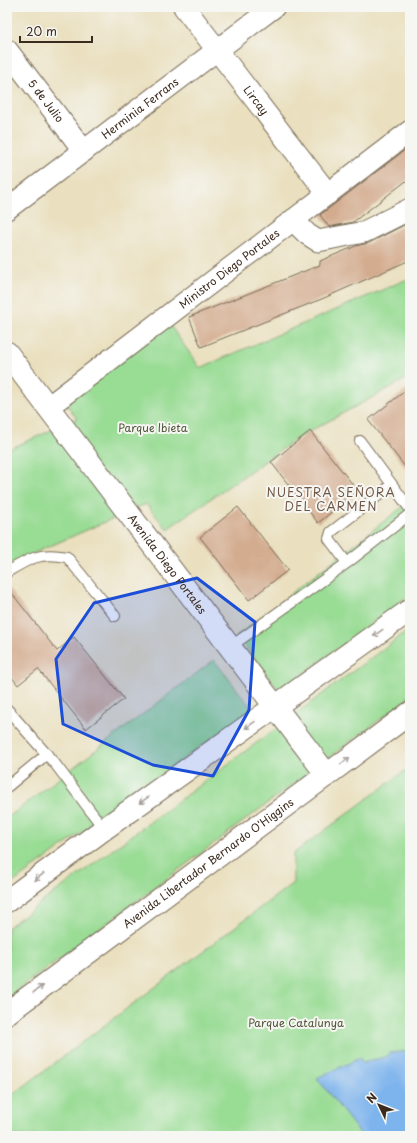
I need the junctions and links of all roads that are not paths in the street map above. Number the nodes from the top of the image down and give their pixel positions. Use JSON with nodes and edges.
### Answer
{"nodes":[{"id":1,"x":184,"y":7,"type":"edge"},
{"id":2,"x":274,"y":7,"type":"edge"},
{"id":3,"x":7,"y":50,"type":"edge"},
{"id":4,"x":217,"y":50,"type":"junction"},
{"id":5,"x":410,"y":131,"type":"edge"},
{"id":6,"x":84,"y":151,"type":"junction"},
{"id":7,"x":328,"y":194,"type":"junction"},
{"id":8,"x":7,"y":209,"type":"edge"},
{"id":9,"x":410,"y":209,"type":"edge"},
{"id":10,"x":293,"y":220,"type":"junction"},
{"id":11,"x":7,"y":352,"type":"edge"},
{"id":12,"x":48,"y":407,"type":"junction"},
{"id":13,"x":360,"y":441,"type":"dead end"},
{"id":14,"x":392,"y":485,"type":"junction"},
{"id":15,"x":410,"y":509,"type":"edge"},
{"id":16,"x":410,"y":514,"type":"edge"},
{"id":17,"x":348,"y":563,"type":"junction"},
{"id":18,"x":7,"y":572,"type":"edge"},
{"id":19,"x":410,"y":610,"type":"edge"},
{"id":20,"x":115,"y":616,"type":"dead end"},
{"id":21,"x":230,"y":647,"type":"junction"},
{"id":22,"x":275,"y":707,"type":"junction"},
{"id":23,"x":7,"y":709,"type":"edge"},
{"id":24,"x":410,"y":713,"type":"edge"},
{"id":25,"x":46,"y":754,"type":"junction"},
{"id":26,"x":327,"y":775,"type":"junction"},
{"id":27,"x":7,"y":788,"type":"edge"},
{"id":28,"x":104,"y":829,"type":"junction"},
{"id":29,"x":7,"y":901,"type":"edge"},
{"id":30,"x":7,"y":1013,"type":"edge"}],
"edges":[{"from":1,"to":4,"type":"street","name":"Lircay"},
{"from":2,"to":4,"type":"street","name":"Herminia Ferrans"},
{"from":3,"to":6,"type":"street","name":"5 de Julio"},
{"from":4,"to":6,"type":"street","name":"Herminia Ferrans"},
{"from":4,"to":7,"type":"street","name":"Lircay"},
{"from":5,"to":7,"type":"street","name":"Ministro Diego Portales"},
{"from":6,"to":8,"type":"street","name":"Herminia Ferrans"},
{"from":7,"to":10,"type":"street","name":"Ministro Diego Portales"},
{"from":9,"to":10,"type":"street"},
{"from":10,"to":12,"type":"street","name":"Ministro Diego Portales"},
{"from":11,"to":12,"type":"main road","name":"Avenida Diego Portales"},
{"from":12,"to":21,"type":"main road","name":"Avenida Diego Portales"},
{"from":13,"to":14,"type":"lane"},
{"from":14,"to":15,"type":"lane"},
{"from":14,"to":17,"type":"lane"},
{"from":16,"to":17,"type":"lane"},
{"from":17,"to":21,"type":"lane"},
{"from":18,"to":20,"type":"lane"},
{"from":19,"to":22,"type":"main road","one_way":true},
{"from":21,"to":22,"type":"main road","name":"Avenida Diego Portales"},
{"from":22,"to":26,"type":"main road","name":"Avenida Diego Portales"},
{"from":22,"to":28,"type":"main road","one_way":true},
{"from":23,"to":25,"type":"lane"},
{"from":26,"to":24,"type":"main road","name":"Avenida Libertador Bernardo O'Higgins","one_way":true},
{"from":25,"to":27,"type":"lane"},
{"from":25,"to":28,"type":"lane"},
{"from":30,"to":26,"type":"main road","name":"Avenida Libertador Bernardo O'Higgins","one_way":true},
{"from":28,"to":29,"type":"main road","one_way":true}]}
